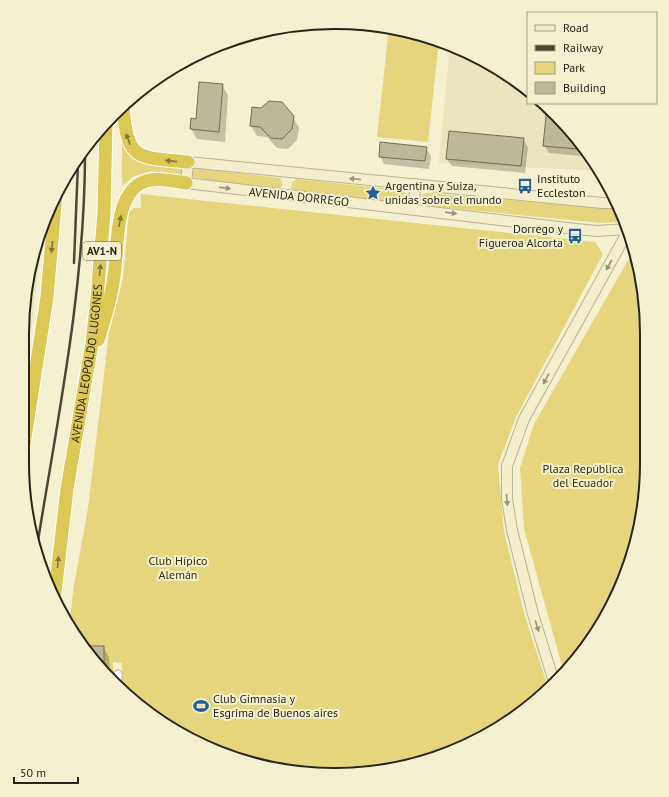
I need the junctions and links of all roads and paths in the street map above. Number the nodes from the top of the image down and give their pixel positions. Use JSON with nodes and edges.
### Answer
{"nodes":[{"id":1,"x":124,"y":113,"type":"edge"},
{"id":2,"x":106,"y":132,"type":"edge"},
{"id":3,"x":188,"y":162,"type":"junction"},
{"id":4,"x":186,"y":183,"type":"junction"},
{"id":5,"x":416,"y":184,"type":"junction"},
{"id":6,"x":610,"y":203,"type":"edge"},
{"id":7,"x":414,"y":208,"type":"junction"},
{"id":8,"x":55,"y":213,"type":"edge"},
{"id":9,"x":622,"y":230,"type":"edge"},
{"id":10,"x":624,"y":237,"type":"edge"},
{"id":11,"x":86,"y":378,"type":"junction"},
{"id":12,"x":29,"y":414,"type":"edge"},
{"id":13,"x":56,"y":587,"type":"edge"},
{"id":14,"x":118,"y":674,"type":"dead end"},
{"id":15,"x":553,"y":677,"type":"edge"},
{"id":16,"x":118,"y":679,"type":"edge"}],
"edges":[{"from":3,"to":1,"type":"highway","one_way":true},
{"from":11,"to":2,"type":"highway","name":"AVENIDA LEOPOLDO LUGONES","number":"AV1-N","one_way":true},
{"from":3,"to":4,"type":"main road"},
{"from":5,"to":3,"type":"main road","name":"AVENIDA DORREGO","one_way":true},
{"from":4,"to":7,"type":"main road","name":"AVENIDA DORREGO","one_way":true},
{"from":11,"to":4,"type":"highway","one_way":true},
{"from":5,"to":6,"type":"main road","name":"AVENIDA DORREGO"},
{"from":5,"to":7,"type":"main road"},
{"from":7,"to":9,"type":"main road","name":"AVENIDA DORREGO","one_way":true},
{"from":8,"to":12,"type":"highway","one_way":true},
{"from":10,"to":15,"type":"main road","one_way":true},
{"from":13,"to":11,"type":"highway","name":"AVENIDA LEOPOLDO LUGONES","number":"AV1-N","one_way":true},
{"from":14,"to":16,"type":"street"}]}
